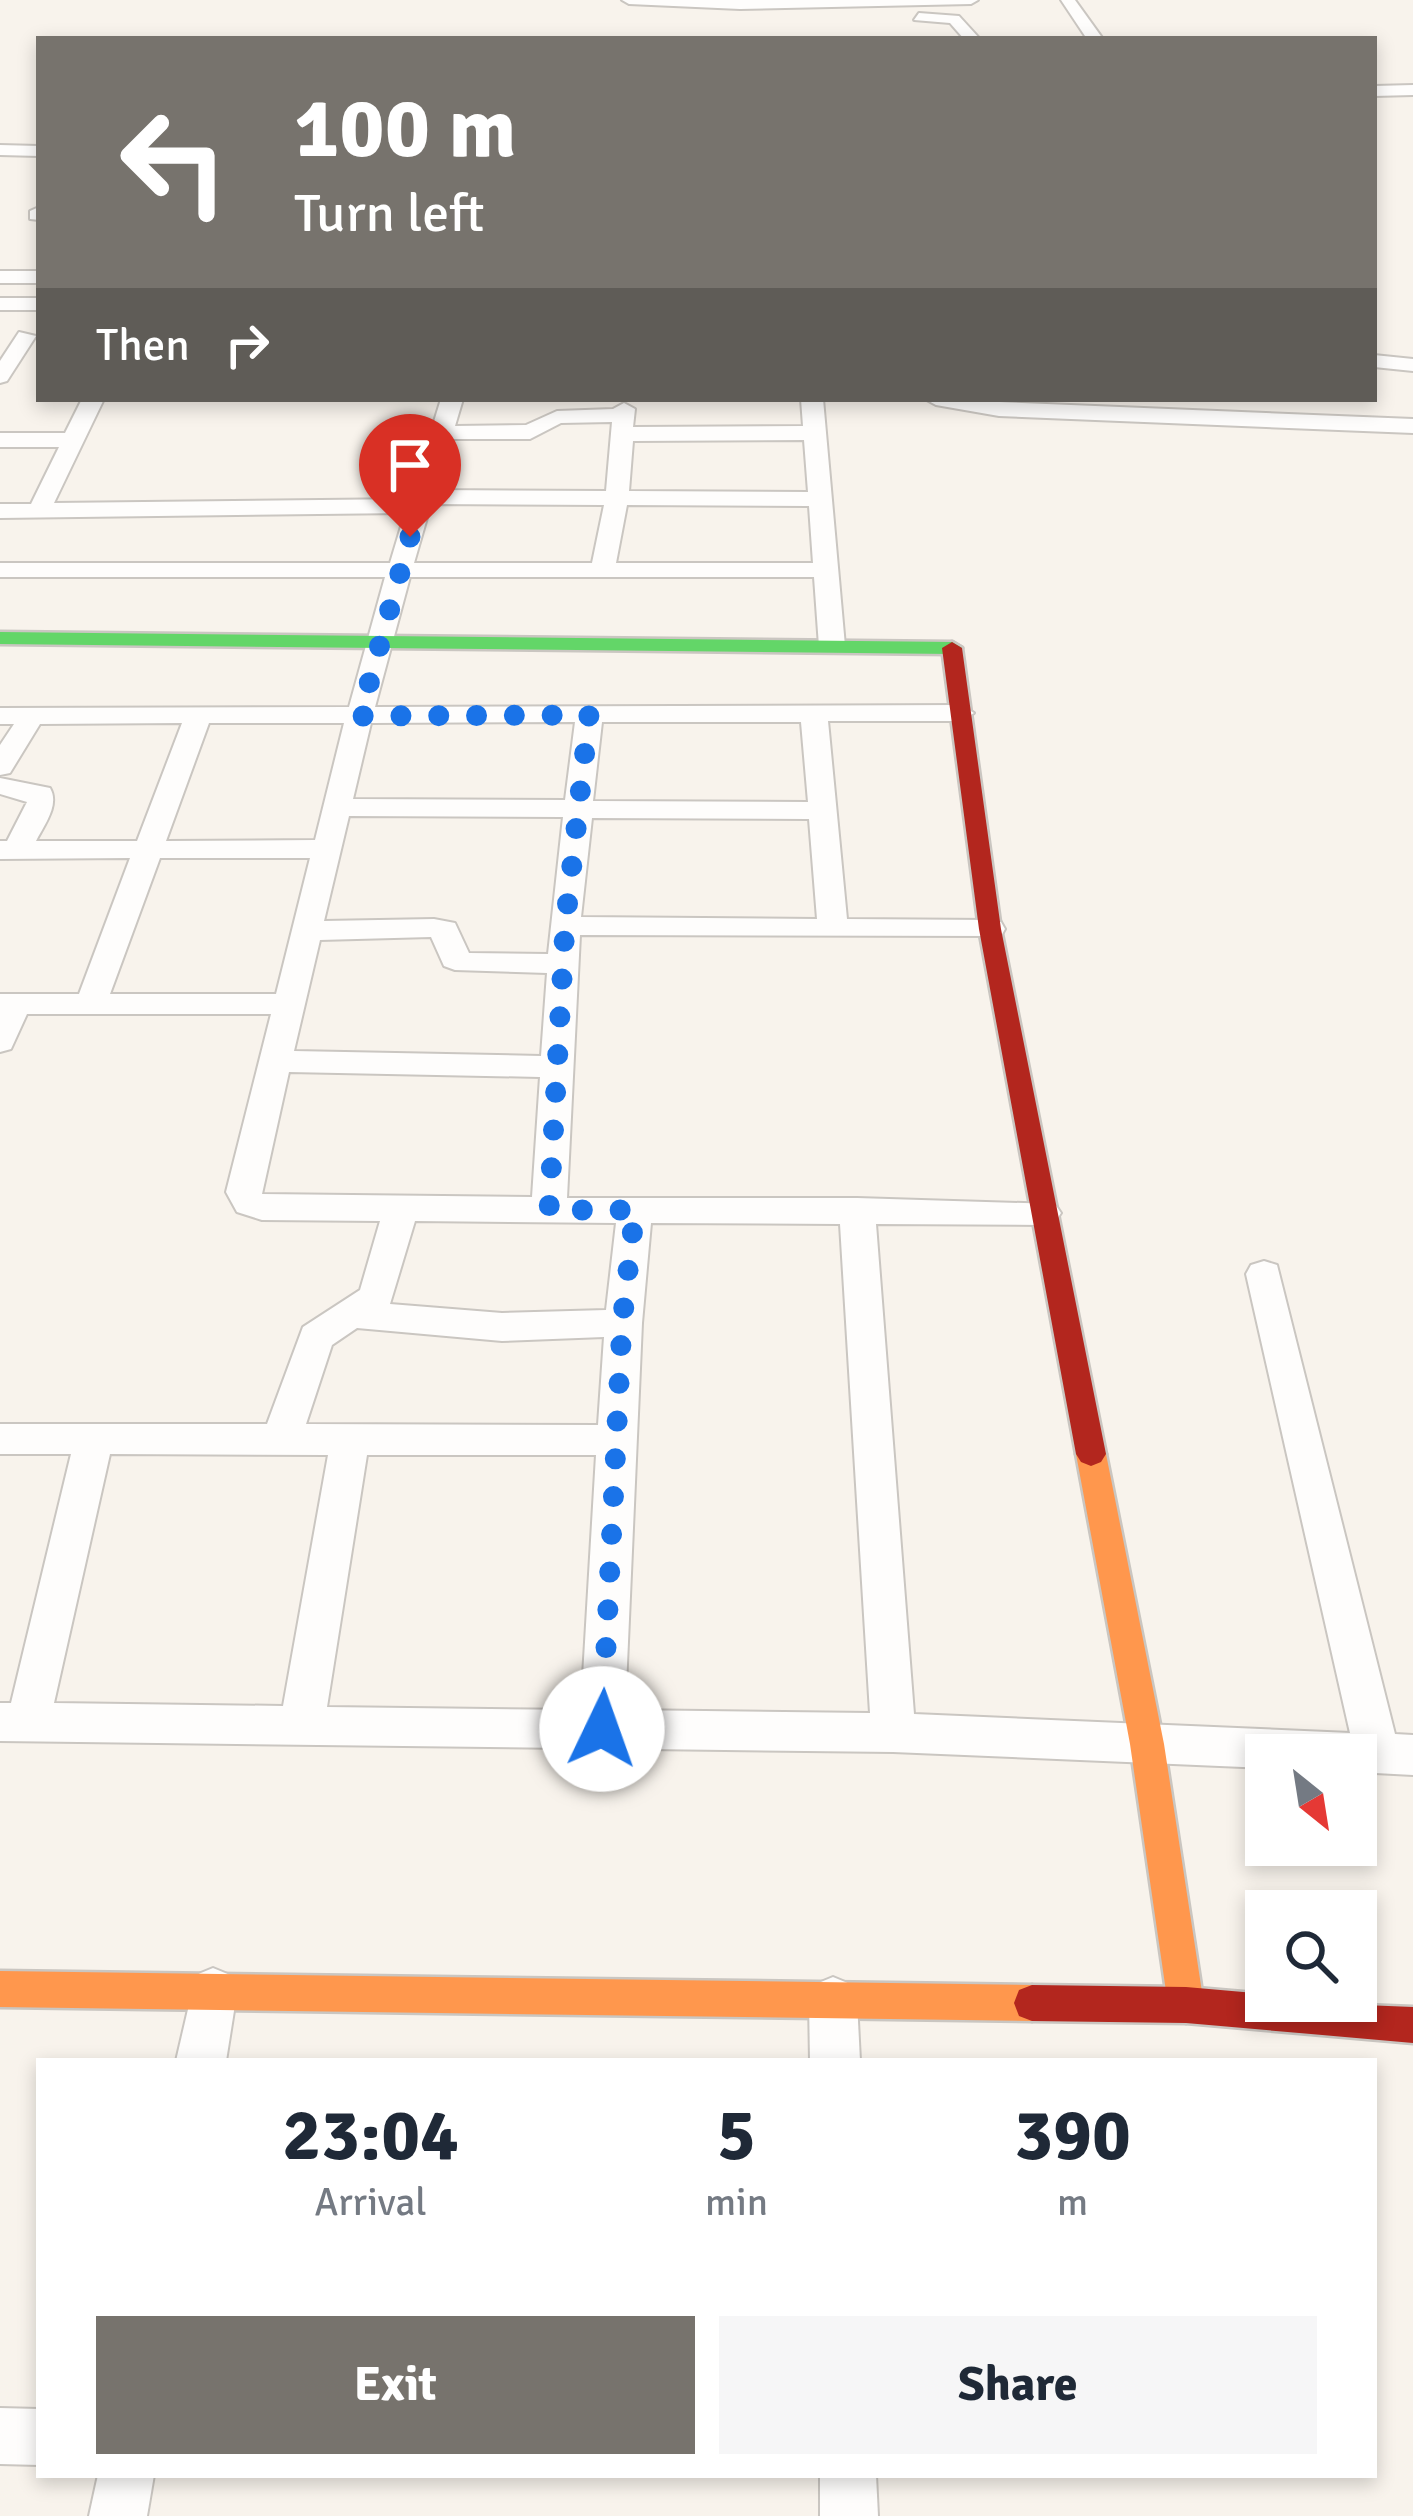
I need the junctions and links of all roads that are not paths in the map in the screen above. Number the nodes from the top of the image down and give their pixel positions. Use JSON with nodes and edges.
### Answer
{"nodes":[{"id":1,"x":629,"y":0,"type":"edge"},
{"id":2,"x":971,"y":0,"type":"edge"},
{"id":3,"x":1067,"y":0,"type":"edge"},
{"id":4,"x":868,"y":2,"type":"edge"},
{"id":5,"x":767,"y":3,"type":"edge"},
{"id":6,"x":844,"y":15,"type":"junction"},
{"id":7,"x":969,"y":36,"type":"edge"},
{"id":8,"x":1093,"y":36,"type":"edge"},
{"id":9,"x":1413,"y":90,"type":"edge"},
{"id":10,"x":1377,"y":91,"type":"edge"},
{"id":11,"x":0,"y":150,"type":"edge"},
{"id":12,"x":36,"y":151,"type":"edge"},
{"id":13,"x":0,"y":277,"type":"edge"},
{"id":14,"x":36,"y":278,"type":"edge"},
{"id":15,"x":0,"y":304,"type":"edge"},
{"id":16,"x":36,"y":304,"type":"edge"},
{"id":17,"x":33,"y":335,"type":"edge"},
{"id":18,"x":0,"y":336,"type":"edge"},
{"id":19,"x":1377,"y":361,"type":"edge"},
{"id":20,"x":1413,"y":365,"type":"edge"},
{"id":21,"x":0,"y":376,"type":"edge"},
{"id":22,"x":92,"y":402,"type":"edge"},
{"id":23,"x":451,"y":402,"type":"edge"},
{"id":24,"x":812,"y":402,"type":"edge"},
{"id":25,"x":952,"y":402,"type":"edge"},
{"id":26,"x":624,"y":416,"type":"edge"},
{"id":27,"x":1413,"y":426,"type":"edge"},
{"id":28,"x":442,"y":433,"type":"junction"},
{"id":29,"x":814,"y":433,"type":"junction"},
{"id":30,"x":0,"y":440,"type":"edge"},
{"id":31,"x":74,"y":440,"type":"junction"},
{"id":32,"x":617,"y":498,"type":"junction"},
{"id":33,"x":820,"y":499,"type":"junction"},
{"id":34,"x":421,"y":501,"type":"junction"},
{"id":35,"x":39,"y":510,"type":"junction"},
{"id":36,"x":0,"y":511,"type":"edge"},
{"id":37,"x":400,"y":569,"type":"junction"},
{"id":38,"x":0,"y":570,"type":"edge"},
{"id":39,"x":603,"y":570,"type":"junction"},
{"id":40,"x":826,"y":570,"type":"junction"},
{"id":41,"x":0,"y":638,"type":"edge"},
{"id":42,"x":378,"y":641,"type":"junction"},
{"id":43,"x":832,"y":646,"type":"junction"},
{"id":44,"x":961,"y":713,"type":"junction"},
{"id":45,"x":814,"y":714,"type":"junction"},
{"id":46,"x":589,"y":715,"type":"junction"},
{"id":47,"x":0,"y":716,"type":"edge"},
{"id":48,"x":32,"y":716,"type":"junction"},
{"id":49,"x":198,"y":716,"type":"junction"},
{"id":50,"x":360,"y":716,"type":"junction"},
{"id":51,"x":0,"y":767,"type":"edge"},
{"id":52,"x":0,"y":786,"type":"edge"},
{"id":53,"x":338,"y":807,"type":"junction"},
{"id":54,"x":578,"y":809,"type":"junction"},
{"id":55,"x":823,"y":811,"type":"junction"},
{"id":56,"x":328,"y":849,"type":"junction"},
{"id":57,"x":9,"y":850,"type":"edge"},
{"id":58,"x":145,"y":850,"type":"junction"},
{"id":59,"x":565,"y":926,"type":"junction"},
{"id":60,"x":833,"y":928,"type":"junction"},
{"id":61,"x":990,"y":929,"type":"junction"},
{"id":62,"x":309,"y":931,"type":"junction"},
{"id":63,"x":562,"y":964,"type":"junction"},
{"id":64,"x":8,"y":1004,"type":"edge"},
{"id":65,"x":91,"y":1004,"type":"junction"},
{"id":66,"x":291,"y":1004,"type":"junction"},
{"id":67,"x":0,"y":1042,"type":"edge"},
{"id":68,"x":278,"y":1061,"type":"junction"},
{"id":69,"x":555,"y":1067,"type":"junction"},
{"id":70,"x":401,"y":1210,"type":"junction"},
{"id":71,"x":549,"y":1210,"type":"junction"},
{"id":72,"x":635,"y":1210,"type":"junction"},
{"id":73,"x":857,"y":1210,"type":"junction"},
{"id":74,"x":1043,"y":1213,"type":"junction"},
{"id":75,"x":1264,"y":1274,"type":"dead end"},
{"id":76,"x":349,"y":1315,"type":"junction"},
{"id":77,"x":622,"y":1323,"type":"junction"},
{"id":78,"x":0,"y":1439,"type":"edge"},
{"id":79,"x":94,"y":1439,"type":"junction"},
{"id":80,"x":280,"y":1440,"type":"junction"},
{"id":81,"x":350,"y":1440,"type":"junction"},
{"id":82,"x":617,"y":1440,"type":"junction"},
{"id":83,"x":14,"y":1722,"type":"edge"},
{"id":84,"x":302,"y":1726,"type":"junction"},
{"id":85,"x":602,"y":1729,"type":"junction"},
{"id":86,"x":893,"y":1733,"type":"junction"},
{"id":87,"x":1147,"y":1744,"type":"junction"},
{"id":88,"x":1395,"y":1754,"type":"edge"},
{"id":89,"x":0,"y":1989,"type":"edge"},
{"id":90,"x":214,"y":1992,"type":"junction"},
{"id":91,"x":833,"y":2001,"type":"junction"},
{"id":92,"x":1186,"y":2005,"type":"junction"},
{"id":93,"x":1413,"y":2025,"type":"edge"},
{"id":94,"x":202,"y":2058,"type":"edge"},
{"id":95,"x":835,"y":2058,"type":"edge"},
{"id":96,"x":0,"y":2436,"type":"edge"},
{"id":97,"x":36,"y":2437,"type":"edge"},
{"id":98,"x":125,"y":2478,"type":"edge"},
{"id":99,"x":848,"y":2478,"type":"edge"},
{"id":100,"x":118,"y":2516,"type":"edge"},
{"id":101,"x":850,"y":2516,"type":"edge"}],
"edges":[{"from":1,"to":5,"type":"street"},
{"from":2,"to":4,"type":"street"},
{"from":3,"to":8,"type":"street"},
{"from":4,"to":6,"type":"street"},
{"from":5,"to":6,"type":"street"},
{"from":6,"to":7,"type":"street"},
{"from":9,"to":10,"type":"street"},
{"from":11,"to":12,"type":"street"},
{"from":13,"to":14,"type":"street"},
{"from":15,"to":16,"type":"street"},
{"from":17,"to":18,"type":"street"},
{"from":17,"to":21,"type":"street"},
{"from":19,"to":20,"type":"street"},
{"from":22,"to":31,"type":"street"},
{"from":23,"to":28,"type":"street"},
{"from":24,"to":29,"type":"street"},
{"from":25,"to":27,"type":"street"},
{"from":26,"to":28,"type":"street"},
{"from":26,"to":29,"type":"street"},
{"from":26,"to":32,"type":"street"},
{"from":28,"to":34,"type":"street"},
{"from":29,"to":33,"type":"street"},
{"from":30,"to":31,"type":"street"},
{"from":31,"to":35,"type":"street"},
{"from":32,"to":33,"type":"street"},
{"from":32,"to":34,"type":"street"},
{"from":32,"to":39,"type":"street"},
{"from":33,"to":40,"type":"street"},
{"from":34,"to":35,"type":"street"},
{"from":34,"to":37,"type":"street"},
{"from":35,"to":36,"type":"street"},
{"from":37,"to":38,"type":"street"},
{"from":37,"to":39,"type":"street"},
{"from":37,"to":42,"type":"street"},
{"from":39,"to":40,"type":"street"},
{"from":40,"to":43,"type":"street"},
{"from":41,"to":42,"type":"street"},
{"from":42,"to":43,"type":"street"},
{"from":42,"to":50,"type":"street"},
{"from":43,"to":44,"type":"street"},
{"from":44,"to":45,"type":"street"},
{"from":44,"to":61,"type":"street"},
{"from":45,"to":46,"type":"street"},
{"from":45,"to":55,"type":"street"},
{"from":46,"to":50,"type":"street"},
{"from":46,"to":54,"type":"street"},
{"from":47,"to":48,"type":"street"},
{"from":48,"to":49,"type":"street"},
{"from":48,"to":51,"type":"street"},
{"from":49,"to":50,"type":"street"},
{"from":49,"to":58,"type":"street"},
{"from":50,"to":53,"type":"street"},
{"from":52,"to":57,"type":"street"},
{"from":53,"to":54,"type":"street"},
{"from":53,"to":56,"type":"street"},
{"from":54,"to":55,"type":"street"},
{"from":54,"to":59,"type":"street"},
{"from":55,"to":60,"type":"street"},
{"from":56,"to":58,"type":"street"},
{"from":56,"to":62,"type":"street"},
{"from":57,"to":58,"type":"street"},
{"from":58,"to":65,"type":"street"},
{"from":59,"to":60,"type":"street"},
{"from":59,"to":63,"type":"street"},
{"from":60,"to":61,"type":"street"},
{"from":61,"to":74,"type":"street"},
{"from":62,"to":63,"type":"street"},
{"from":62,"to":66,"type":"street"},
{"from":63,"to":69,"type":"street"},
{"from":64,"to":65,"type":"street"},
{"from":64,"to":67,"type":"street"},
{"from":65,"to":66,"type":"street"},
{"from":66,"to":68,"type":"street"},
{"from":68,"to":69,"type":"street"},
{"from":68,"to":70,"type":"street"},
{"from":69,"to":71,"type":"street"},
{"from":70,"to":71,"type":"street"},
{"from":70,"to":76,"type":"street"},
{"from":71,"to":72,"type":"street"},
{"from":72,"to":73,"type":"street"},
{"from":72,"to":77,"type":"street"},
{"from":73,"to":74,"type":"street"},
{"from":73,"to":86,"type":"street"},
{"from":74,"to":87,"type":"street"},
{"from":75,"to":88,"type":"street"},
{"from":76,"to":77,"type":"street"},
{"from":76,"to":80,"type":"street"},
{"from":77,"to":82,"type":"street"},
{"from":78,"to":79,"type":"street"},
{"from":79,"to":80,"type":"street"},
{"from":79,"to":83,"type":"street"},
{"from":80,"to":81,"type":"street"},
{"from":81,"to":82,"type":"street"},
{"from":81,"to":84,"type":"street"},
{"from":82,"to":85,"type":"street"},
{"from":83,"to":84,"type":"street"},
{"from":84,"to":85,"type":"street"},
{"from":85,"to":86,"type":"street"},
{"from":86,"to":87,"type":"street"},
{"from":87,"to":88,"type":"street"},
{"from":87,"to":92,"type":"street"},
{"from":89,"to":90,"type":"street"},
{"from":90,"to":91,"type":"street"},
{"from":90,"to":94,"type":"street"},
{"from":91,"to":92,"type":"street"},
{"from":91,"to":95,"type":"street"},
{"from":92,"to":93,"type":"street"},
{"from":96,"to":97,"type":"street"},
{"from":98,"to":100,"type":"street"},
{"from":99,"to":101,"type":"street"}]}
